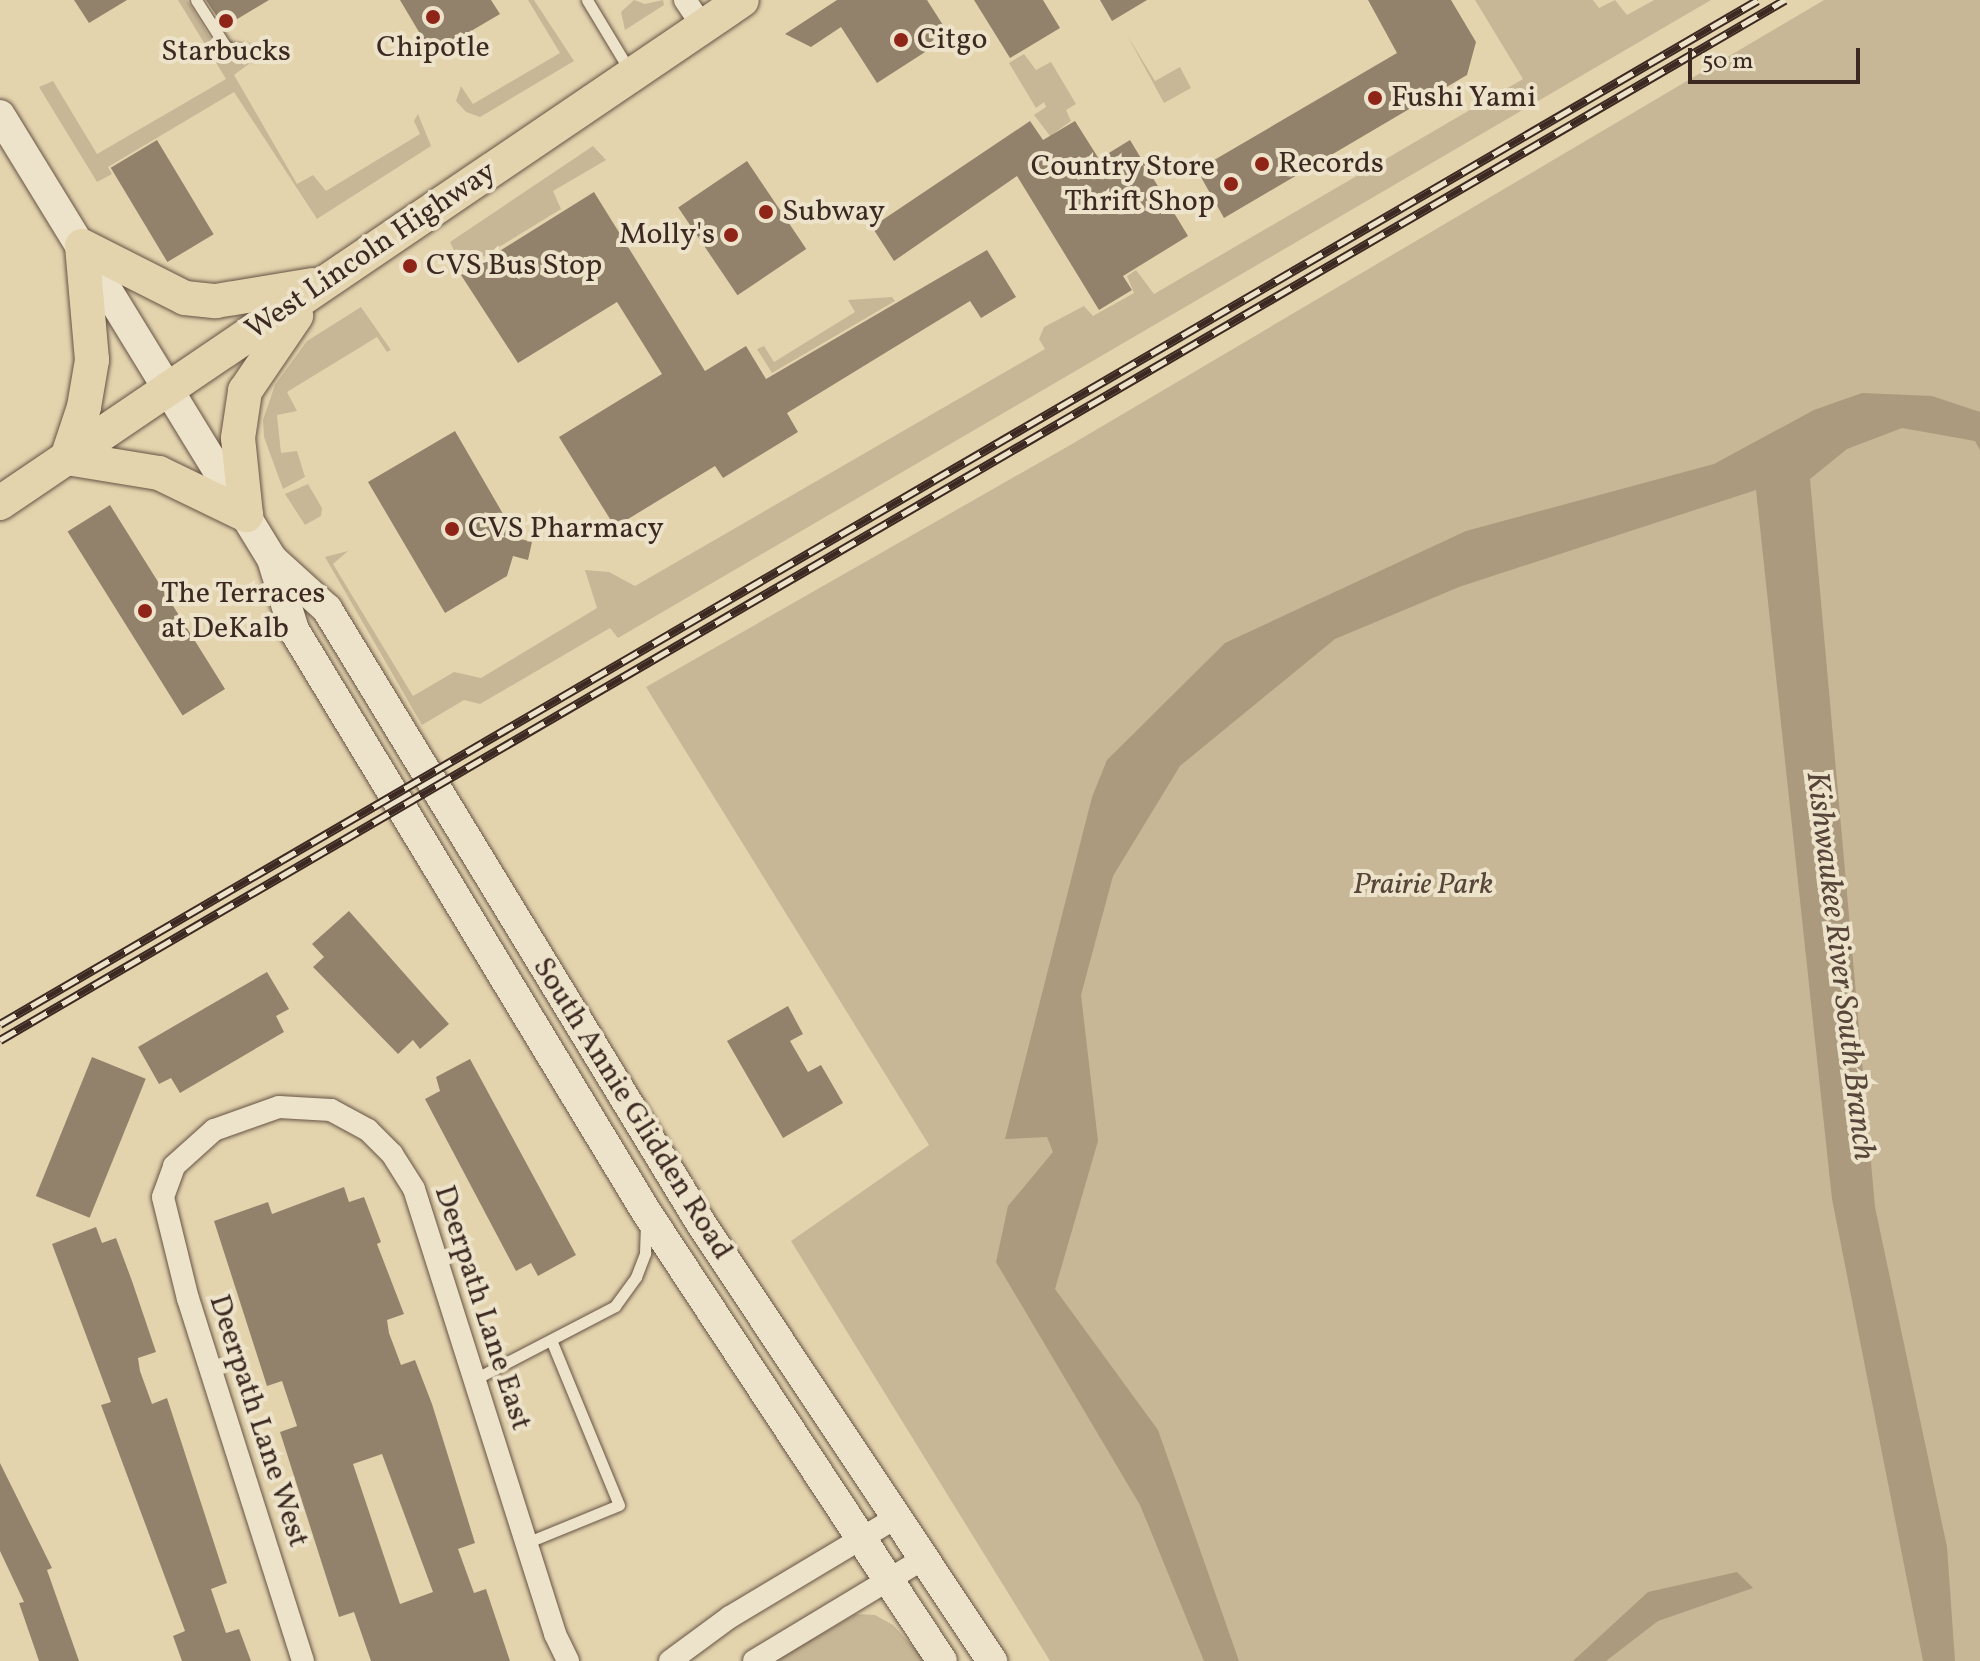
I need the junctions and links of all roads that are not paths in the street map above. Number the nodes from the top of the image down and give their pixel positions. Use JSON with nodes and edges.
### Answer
{"nodes":[{"id":1,"x":196,"y":0,"type":"edge"},
{"id":2,"x":587,"y":0,"type":"edge"},
{"id":3,"x":742,"y":0,"type":"edge"},
{"id":4,"x":694,"y":13,"type":"edge"},
{"id":5,"x":253,"y":53,"type":"dead end"},
{"id":6,"x":631,"y":74,"type":"junction"},
{"id":7,"x":0,"y":115,"type":"edge"},
{"id":8,"x":82,"y":246,"type":"junction"},
{"id":9,"x":325,"y":283,"type":"junction"},
{"id":10,"x":170,"y":388,"type":"junction"},
{"id":11,"x":67,"y":458,"type":"junction"},
{"id":12,"x":0,"y":503,"type":"edge"},
{"id":13,"x":246,"y":515,"type":"junction"},
{"id":14,"x":272,"y":559,"type":"junction"},
{"id":15,"x":163,"y":1197,"type":"joint"},
{"id":16,"x":647,"y":1213,"type":"junction"},
{"id":17,"x":551,"y":1340,"type":"junction"},
{"id":18,"x":475,"y":1379,"type":"junction"},
{"id":19,"x":897,"y":1517,"type":"junction"},
{"id":20,"x":861,"y":1539,"type":"junction"},
{"id":21,"x":526,"y":1543,"type":"junction"},
{"id":22,"x":925,"y":1558,"type":"junction"},
{"id":23,"x":886,"y":1579,"type":"junction"},
{"id":24,"x":303,"y":1661,"type":"edge"},
{"id":25,"x":568,"y":1661,"type":"edge"},
{"id":26,"x":670,"y":1661,"type":"edge"},
{"id":27,"x":754,"y":1661,"type":"edge"},
{"id":28,"x":942,"y":1661,"type":"edge"},
{"id":29,"x":992,"y":1661,"type":"edge"}],
"edges":[{"from":1,"to":5,"type":"lane"},
{"from":2,"to":6,"type":"lane"},
{"from":3,"to":4,"type":"main road","name":"West Lincoln Highway"},
{"from":4,"to":6,"type":"main road","name":"West Lincoln Highway"},
{"from":6,"to":9,"type":"main road","name":"West Lincoln Highway"},
{"from":7,"to":8,"type":"main road","name":"South Annie Glidden Road"},
{"from":8,"to":9,"type":"main road"},
{"from":8,"to":10,"type":"main road","name":"South Annie Glidden Road"},
{"from":8,"to":11,"type":"main road"},
{"from":9,"to":10,"type":"main road","name":"West Lincoln Highway"},
{"from":9,"to":13,"type":"main road"},
{"from":10,"to":11,"type":"main road","name":"West Lincoln Highway"},
{"from":10,"to":13,"type":"main road","name":"South Annie Glidden Road"},
{"from":11,"to":12,"type":"main road","name":"West Lincoln Highway"},
{"from":11,"to":13,"type":"main road"},
{"from":13,"to":14,"type":"main road","name":"South Annie Glidden Road"},
{"from":14,"to":16,"type":"main road","name":"South Annie Glidden Road"},
{"from":14,"to":19,"type":"main road","name":"South Annie Glidden Road"},
{"from":15,"to":18,"type":"street","name":"Deerpath Lane East"},
{"from":15,"to":24,"type":"street","name":"Deerpath Lane West"},
{"from":16,"to":17,"type":"lane"},
{"from":16,"to":20,"type":"main road","name":"South Annie Glidden Road"},
{"from":17,"to":18,"type":"lane"},
{"from":17,"to":21,"type":"lane"},
{"from":18,"to":21,"type":"street","name":"Deerpath Lane East"},
{"from":19,"to":20,"type":"street"},
{"from":19,"to":22,"type":"main road","name":"South Annie Glidden Road"},
{"from":20,"to":23,"type":"main road","name":"South Annie Glidden Road"},
{"from":20,"to":26,"type":"street"},
{"from":21,"to":25,"type":"street","name":"Deerpath Lane East"},
{"from":22,"to":23,"type":"street"},
{"from":22,"to":29,"type":"main road","name":"South Annie Glidden Road"},
{"from":23,"to":27,"type":"street"},
{"from":23,"to":28,"type":"main road","name":"South Annie Glidden Road"}]}
